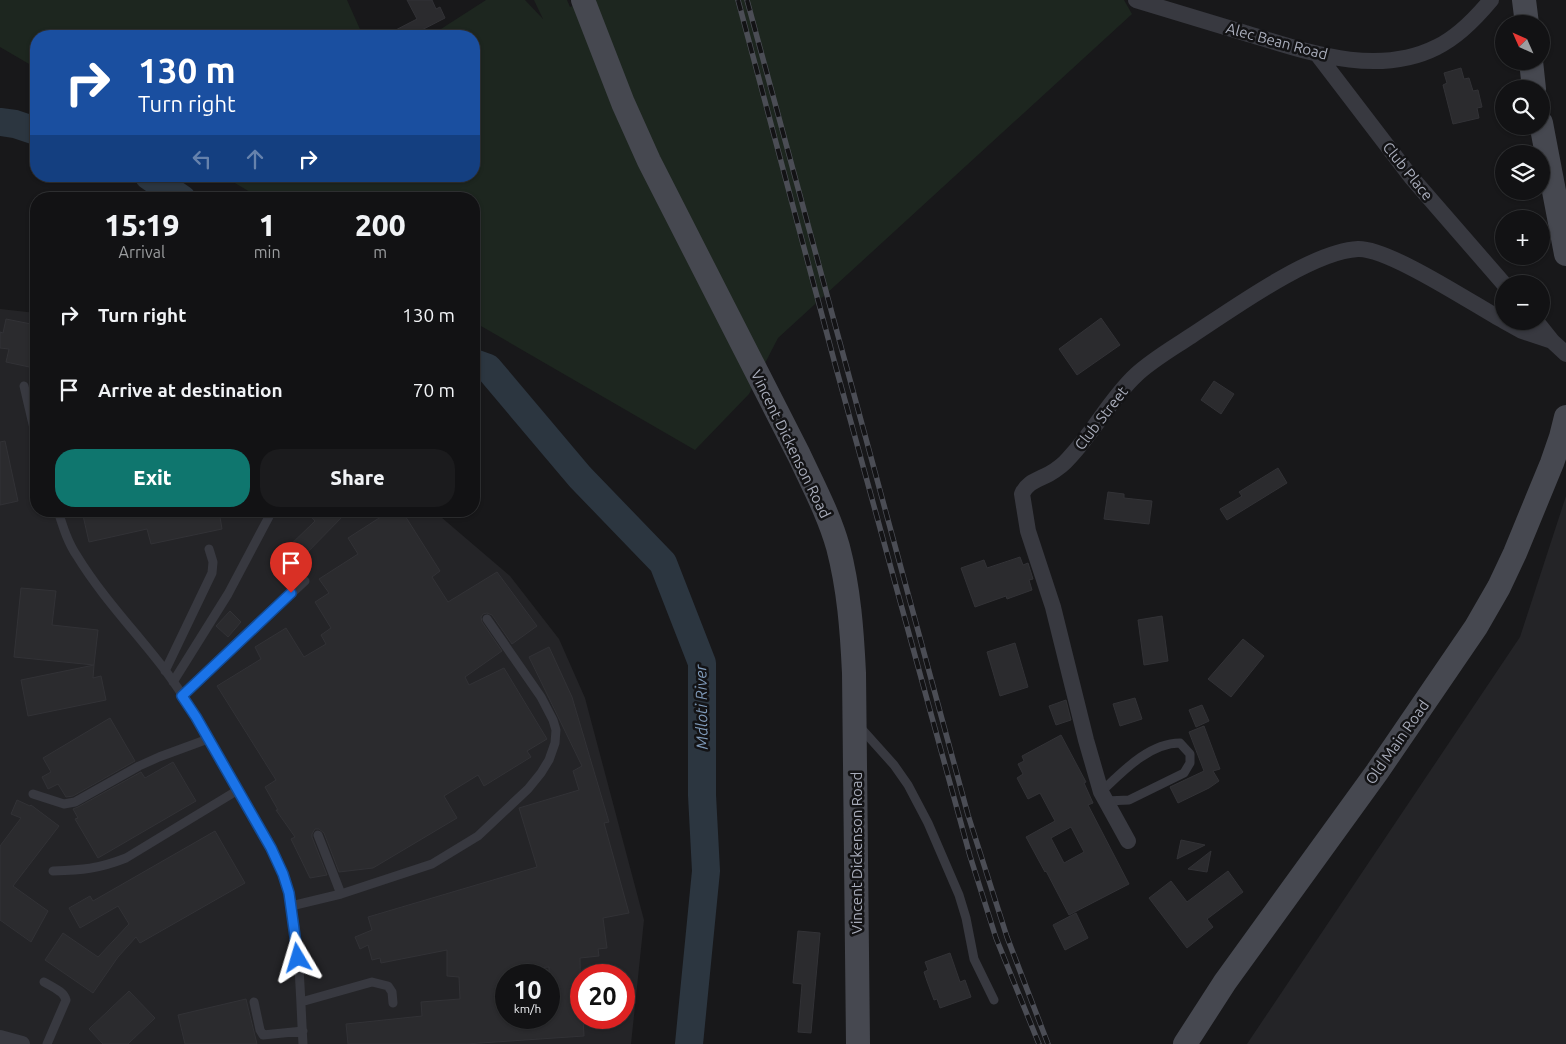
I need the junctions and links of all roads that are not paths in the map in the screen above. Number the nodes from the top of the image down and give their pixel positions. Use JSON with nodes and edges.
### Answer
{"nodes":[{"id":1,"x":583,"y":0,"type":"edge"},
{"id":2,"x":1136,"y":0,"type":"edge"},
{"id":3,"x":1491,"y":0,"type":"edge"},
{"id":4,"x":1524,"y":0,"type":"edge"},
{"id":5,"x":1526,"y":15,"type":"edge"},
{"id":6,"x":1317,"y":54,"type":"junction"},
{"id":7,"x":1543,"y":135,"type":"edge"},
{"id":8,"x":1566,"y":254,"type":"edge"},
{"id":9,"x":1496,"y":275,"type":"edge"},
{"id":10,"x":1495,"y":316,"type":"edge"},
{"id":11,"x":1520,"y":330,"type":"edge"},
{"id":12,"x":1543,"y":330,"type":"edge"},
{"id":13,"x":1552,"y":341,"type":"junction"},
{"id":14,"x":1566,"y":354,"type":"edge"},
{"id":15,"x":24,"y":386,"type":"dead end"},
{"id":16,"x":30,"y":412,"type":"edge"},
{"id":17,"x":1566,"y":417,"type":"edge"},
{"id":18,"x":60,"y":517,"type":"edge"},
{"id":19,"x":269,"y":517,"type":"edge"},
{"id":20,"x":209,"y":549,"type":"dead end"},
{"id":21,"x":305,"y":581,"type":"dead end"},
{"id":22,"x":487,"y":619,"type":"dead end"},
{"id":23,"x":165,"y":670,"type":"junction"},
{"id":24,"x":173,"y":682,"type":"junction"},
{"id":25,"x":182,"y":696,"type":"junction"},
{"id":26,"x":855,"y":722,"type":"junction"},
{"id":27,"x":208,"y":739,"type":"junction"},
{"id":28,"x":238,"y":790,"type":"junction"},
{"id":29,"x":33,"y":794,"type":"dead end"},
{"id":30,"x":1103,"y":796,"type":"junction"},
{"id":31,"x":318,"y":835,"type":"dead end"},
{"id":32,"x":1128,"y":841,"type":"dead end"},
{"id":33,"x":53,"y":872,"type":"dead end"},
{"id":34,"x":341,"y":894,"type":"junction"},
{"id":35,"x":291,"y":906,"type":"junction"},
{"id":36,"x":44,"y":982,"type":"dead end"},
{"id":37,"x":994,"y":1000,"type":"dead end"},
{"id":38,"x":254,"y":1002,"type":"dead end"},
{"id":39,"x":301,"y":1002,"type":"junction"},
{"id":40,"x":393,"y":1003,"type":"dead end"},
{"id":41,"x":303,"y":1031,"type":"junction"},
{"id":42,"x":0,"y":1038,"type":"edge"},
{"id":43,"x":22,"y":1044,"type":"edge"},
{"id":44,"x":47,"y":1044,"type":"edge"},
{"id":45,"x":304,"y":1044,"type":"edge"},
{"id":46,"x":858,"y":1044,"type":"edge"},
{"id":47,"x":1184,"y":1044,"type":"edge"}],
"edges":[{"from":1,"to":26,"type":"main road","name":"Vincent Dickenson Road"},
{"from":2,"to":6,"type":"street","name":"Alec Bean Road"},
{"from":3,"to":6,"type":"street","name":"Alec Bean Road"},
{"from":4,"to":5,"type":"main road"},
{"from":6,"to":9,"type":"street","name":"Club Place"},
{"from":7,"to":8,"type":"main road"},
{"from":10,"to":30,"type":"street","name":"Club Street"},
{"from":11,"to":13,"type":"street","name":"Club Street"},
{"from":12,"to":13,"type":"street"},
{"from":13,"to":14,"type":"street"},
{"from":15,"to":16,"type":"lane"},
{"from":17,"to":47,"type":"main road","name":"Old Main Road"},
{"from":18,"to":23,"type":"lane"},
{"from":19,"to":24,"type":"lane"},
{"from":20,"to":23,"type":"lane"},
{"from":21,"to":25,"type":"lane"},
{"from":22,"to":34,"type":"lane"},
{"from":23,"to":24,"type":"lane"},
{"from":24,"to":25,"type":"lane"},
{"from":25,"to":27,"type":"lane"},
{"from":26,"to":37,"type":"lane"},
{"from":26,"to":46,"type":"main road","name":"Vincent Dickenson Road"},
{"from":27,"to":28,"type":"lane"},
{"from":27,"to":29,"type":"lane"},
{"from":28,"to":33,"type":"lane"},
{"from":28,"to":35,"type":"lane"},
{"from":30,"to":30,"type":"lane"},
{"from":30,"to":32,"type":"street","name":"Club Street"},
{"from":31,"to":34,"type":"lane"},
{"from":34,"to":35,"type":"lane"},
{"from":35,"to":39,"type":"lane"},
{"from":36,"to":44,"type":"lane"},
{"from":38,"to":41,"type":"lane"},
{"from":39,"to":40,"type":"lane"},
{"from":39,"to":41,"type":"lane"},
{"from":41,"to":45,"type":"lane"},
{"from":42,"to":43,"type":"street"}]}
